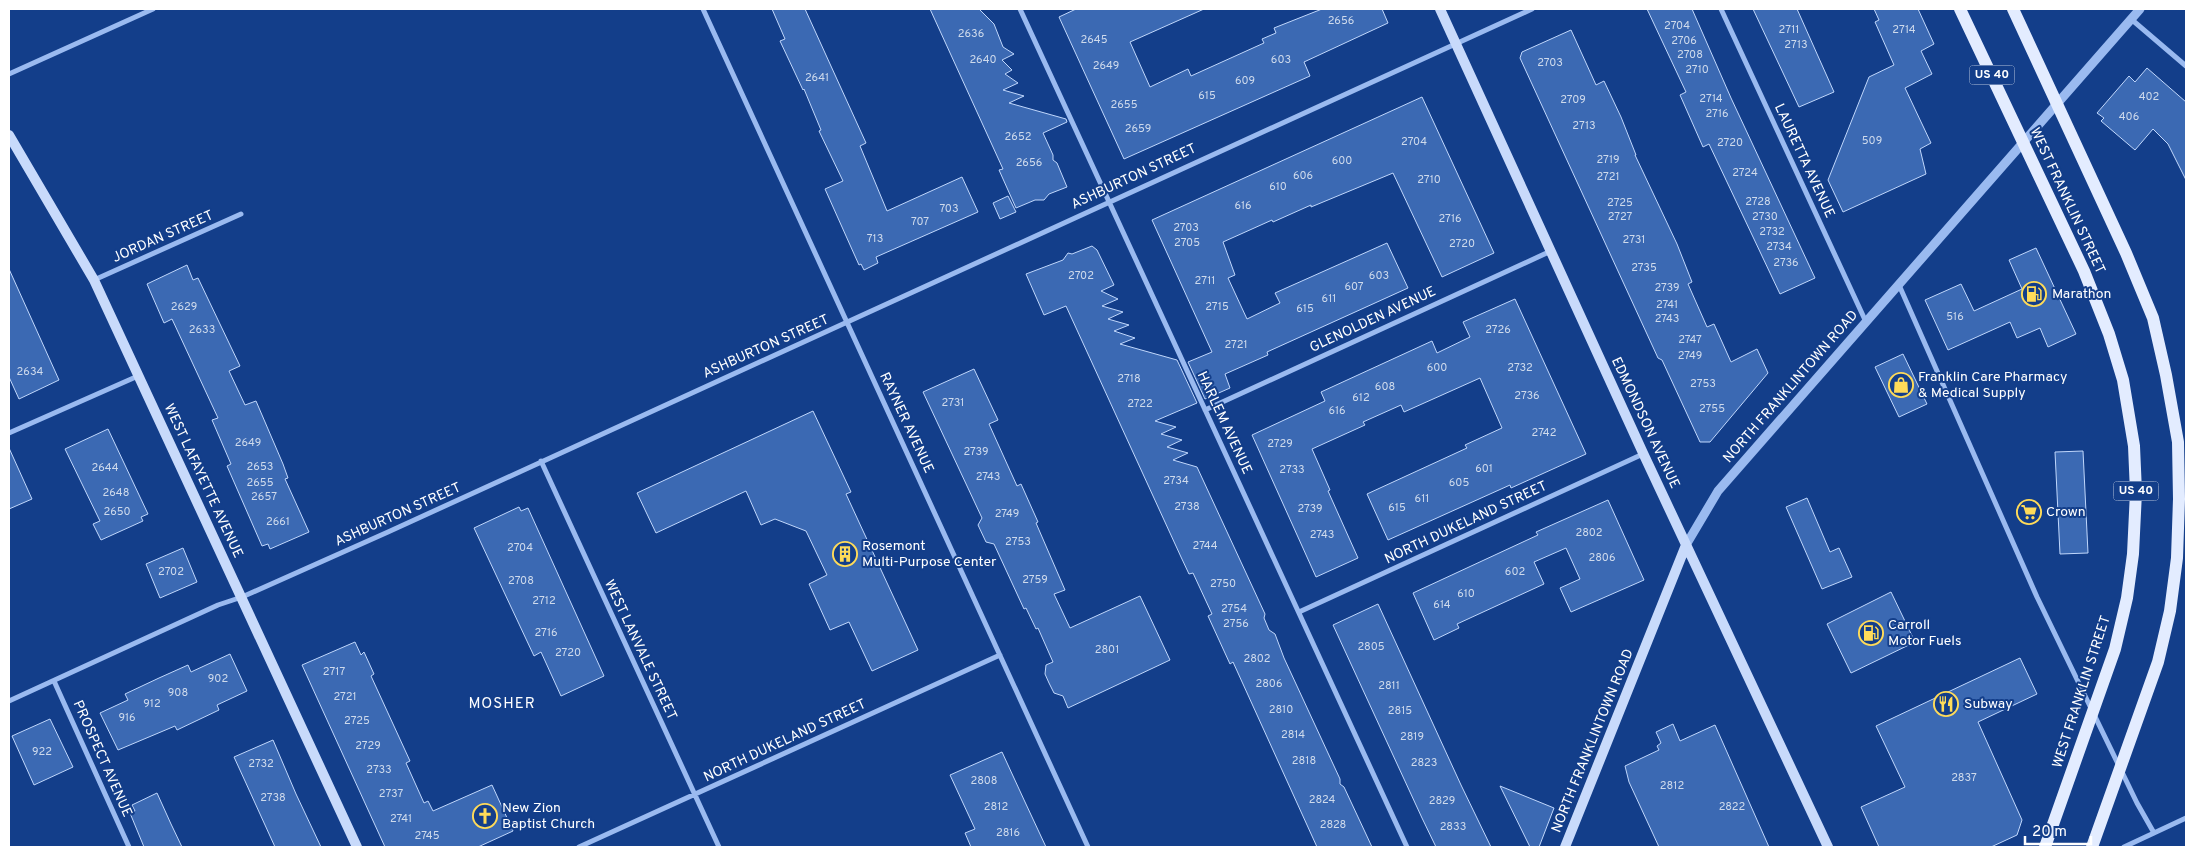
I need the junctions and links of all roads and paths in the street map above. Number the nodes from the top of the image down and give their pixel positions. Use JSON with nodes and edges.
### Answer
{"nodes":[{"id":1,"x":153,"y":9,"type":"edge"},
{"id":2,"x":704,"y":9,"type":"edge"},
{"id":3,"x":1020,"y":9,"type":"edge"},
{"id":4,"x":1440,"y":9,"type":"edge"},
{"id":5,"x":1532,"y":9,"type":"edge"},
{"id":6,"x":1721,"y":9,"type":"edge"},
{"id":7,"x":1960,"y":9,"type":"edge"},
{"id":8,"x":2013,"y":9,"type":"edge"},
{"id":9,"x":2140,"y":9,"type":"edge"},
{"id":10,"x":2131,"y":19,"type":"junction"},
{"id":11,"x":1456,"y":44,"type":"junction"},
{"id":12,"x":2186,"y":66,"type":"edge"},
{"id":13,"x":9,"y":74,"type":"edge"},
{"id":14,"x":2058,"y":104,"type":"junction"},
{"id":15,"x":9,"y":135,"type":"edge"},
{"id":16,"x":2023,"y":142,"type":"junction"},
{"id":17,"x":1108,"y":201,"type":"junction"},
{"id":18,"x":241,"y":214,"type":"dead end"},
{"id":19,"x":1551,"y":250,"type":"junction"},
{"id":20,"x":94,"y":280,"type":"junction"},
{"id":21,"x":1899,"y":284,"type":"junction"},
{"id":22,"x":1866,"y":322,"type":"junction"},
{"id":23,"x":848,"y":323,"type":"junction"},
{"id":24,"x":138,"y":376,"type":"junction"},
{"id":25,"x":1205,"y":410,"type":"junction"},
{"id":26,"x":9,"y":433,"type":"edge"},
{"id":27,"x":1643,"y":453,"type":"junction"},
{"id":28,"x":541,"y":462,"type":"junction"},
{"id":29,"x":2180,"y":498,"type":"junction"},
{"id":30,"x":2186,"y":510,"type":"edge"},
{"id":31,"x":1686,"y":545,"type":"junction"},
{"id":32,"x":242,"y":597,"type":"junction"},
{"id":33,"x":1299,"y":612,"type":"junction"},
{"id":34,"x":1000,"y":655,"type":"junction"},
{"id":35,"x":54,"y":681,"type":"junction"},
{"id":36,"x":9,"y":701,"type":"edge"},
{"id":37,"x":2093,"y":712,"type":"junction"},
{"id":38,"x":2120,"y":766,"type":"junction"},
{"id":39,"x":695,"y":795,"type":"junction"},
{"id":40,"x":2186,"y":818,"type":"edge"},
{"id":41,"x":2154,"y":833,"type":"junction"},
{"id":42,"x":129,"y":847,"type":"edge"},
{"id":43,"x":357,"y":847,"type":"edge"},
{"id":44,"x":579,"y":847,"type":"edge"},
{"id":45,"x":719,"y":847,"type":"edge"},
{"id":46,"x":1088,"y":847,"type":"edge"},
{"id":47,"x":1407,"y":847,"type":"edge"},
{"id":48,"x":1565,"y":847,"type":"edge"},
{"id":49,"x":1828,"y":847,"type":"edge"},
{"id":50,"x":2045,"y":847,"type":"edge"},
{"id":51,"x":2092,"y":847,"type":"edge"},
{"id":52,"x":2124,"y":847,"type":"edge"}],
"edges":[{"from":1,"to":13,"type":"street"},
{"from":2,"to":23,"type":"street","name":"RAYNER AVENUE"},
{"from":3,"to":17,"type":"street","name":"HARLEM AVENUE"},
{"from":4,"to":11,"type":"main road","name":"EDMONDSON AVENUE"},
{"from":5,"to":11,"type":"street","name":"ASHBURTON STREET"},
{"from":6,"to":22,"type":"street","name":"LAURETTA AVENUE"},
{"from":7,"to":16,"type":"main road","name":"WEST FRANKLIN STREET","number":"US 40"},
{"from":8,"to":14,"type":"main road","number":"US 40"},
{"from":9,"to":10,"type":"street","name":"NORTH FRANKLINTOWN ROAD"},
{"from":10,"to":12,"type":"street"},
{"from":10,"to":14,"type":"street","name":"NORTH FRANKLINTOWN ROAD"},
{"from":11,"to":17,"type":"street","name":"ASHBURTON STREET"},
{"from":11,"to":19,"type":"main road","name":"EDMONDSON AVENUE"},
{"from":14,"to":16,"type":"street","name":"NORTH FRANKLINTOWN ROAD"},
{"from":14,"to":29,"type":"main road","number":"US 40"},
{"from":15,"to":20,"type":"main road","name":"WEST LAFAYETTE AVENUE"},
{"from":16,"to":21,"type":"street","name":"NORTH FRANKLINTOWN ROAD"},
{"from":16,"to":37,"type":"main road","name":"WEST FRANKLIN STREET","number":"US 40"},
{"from":17,"to":23,"type":"street","name":"ASHBURTON STREET"},
{"from":17,"to":25,"type":"street","name":"HARLEM AVENUE"},
{"from":18,"to":20,"type":"street","name":"JORDAN STREET"},
{"from":19,"to":25,"type":"street","name":"GLENOLDEN AVENUE"},
{"from":19,"to":27,"type":"main road","name":"EDMONDSON AVENUE"},
{"from":20,"to":24,"type":"main road","name":"WEST LAFAYETTE AVENUE"},
{"from":21,"to":22,"type":"street","name":"NORTH FRANKLINTOWN ROAD"},
{"from":21,"to":37,"type":"street"},
{"from":22,"to":31,"type":"street","name":"NORTH FRANKLINTOWN ROAD"},
{"from":23,"to":28,"type":"street","name":"ASHBURTON STREET"},
{"from":23,"to":34,"type":"street","name":"RAYNER AVENUE"},
{"from":24,"to":26,"type":"street"},
{"from":24,"to":32,"type":"main road","name":"WEST LAFAYETTE AVENUE"},
{"from":25,"to":33,"type":"street","name":"HARLEM AVENUE"},
{"from":27,"to":31,"type":"main road","name":"EDMONDSON AVENUE"},
{"from":27,"to":33,"type":"street","name":"NORTH DUKELAND STREET"},
{"from":28,"to":32,"type":"street","name":"ASHBURTON STREET"},
{"from":28,"to":39,"type":"street","name":"WEST LANVALE STREET"},
{"from":29,"to":30,"type":"street"},
{"from":29,"to":38,"type":"main road","number":"US 40"},
{"from":31,"to":48,"type":"main road","name":"NORTH FRANKLINTOWN ROAD"},
{"from":31,"to":49,"type":"main road","name":"EDMONDSON AVENUE"},
{"from":32,"to":35,"type":"street","name":"ASHBURTON STREET"},
{"from":32,"to":43,"type":"main road","name":"WEST LAFAYETTE AVENUE"},
{"from":33,"to":47,"type":"street","name":"HARLEM AVENUE"},
{"from":34,"to":39,"type":"street","name":"NORTH DUKELAND STREET"},
{"from":34,"to":46,"type":"street","name":"RAYNER AVENUE"},
{"from":35,"to":36,"type":"street","name":"ASHBURTON STREET"},
{"from":35,"to":42,"type":"street","name":"PROSPECT AVENUE"},
{"from":37,"to":38,"type":"street"},
{"from":37,"to":50,"type":"main road","name":"WEST FRANKLIN STREET","number":"US 40"},
{"from":38,"to":41,"type":"street"},
{"from":38,"to":51,"type":"main road","number":"US 40"},
{"from":39,"to":44,"type":"street","name":"NORTH DUKELAND STREET"},
{"from":39,"to":45,"type":"street","name":"WEST LANVALE STREET"},
{"from":40,"to":41,"type":"street"},
{"from":41,"to":52,"type":"street"}]}
